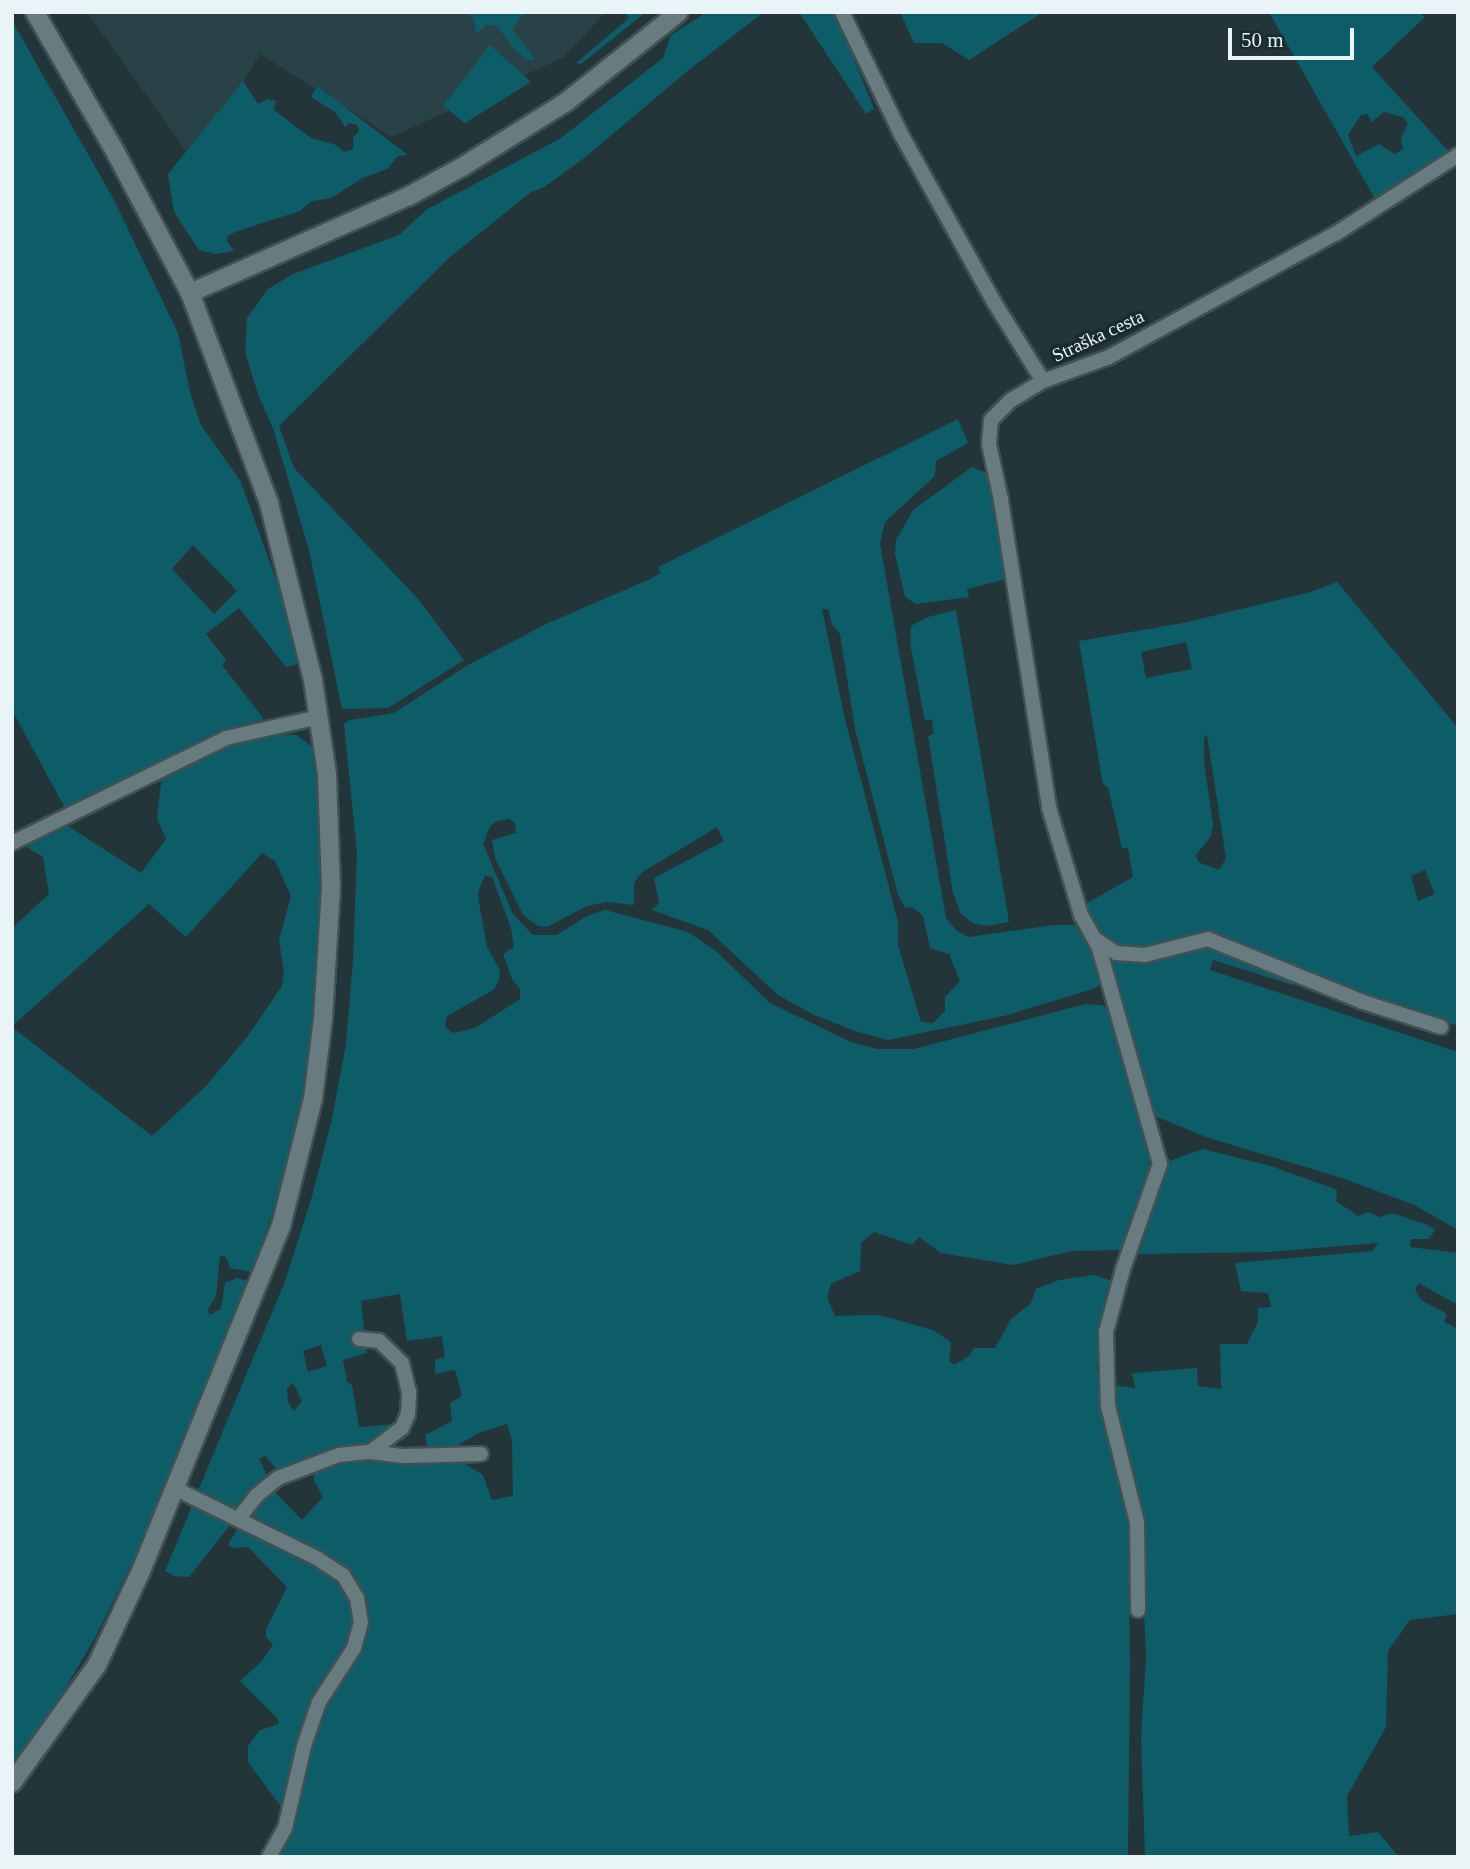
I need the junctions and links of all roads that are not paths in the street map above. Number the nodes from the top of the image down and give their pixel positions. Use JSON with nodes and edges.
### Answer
{"nodes":[{"id":1,"x":35,"y":12,"type":"edge"},
{"id":2,"x":679,"y":12,"type":"edge"},
{"id":3,"x":842,"y":12,"type":"edge"},
{"id":4,"x":1458,"y":155,"type":"edge"},
{"id":5,"x":190,"y":293,"type":"junction"},
{"id":6,"x":1043,"y":381,"type":"junction"},
{"id":7,"x":319,"y":717,"type":"junction"},
{"id":8,"x":12,"y":844,"type":"edge"},
{"id":9,"x":1093,"y":938,"type":"junction"},
{"id":10,"x":1441,"y":1027,"type":"dead end"},
{"id":11,"x":359,"y":1339,"type":"dead end"},
{"id":12,"x":370,"y":1452,"type":"junction"},
{"id":13,"x":481,"y":1454,"type":"dead end"},
{"id":14,"x":174,"y":1489,"type":"junction"},
{"id":15,"x":239,"y":1518,"type":"junction"},
{"id":16,"x":1138,"y":1610,"type":"dead end"},
{"id":17,"x":12,"y":1783,"type":"edge"},
{"id":18,"x":269,"y":1857,"type":"edge"}],
"edges":[{"from":1,"to":5,"type":"street"},
{"from":2,"to":5,"type":"street"},
{"from":3,"to":6,"type":"street","name":"Straška cesta"},
{"from":4,"to":6,"type":"street","name":"Straška cesta"},
{"from":5,"to":7,"type":"street"},
{"from":6,"to":9,"type":"street"},
{"from":7,"to":8,"type":"street"},
{"from":7,"to":14,"type":"street"},
{"from":9,"to":10,"type":"street"},
{"from":9,"to":16,"type":"street"},
{"from":11,"to":12,"type":"street"},
{"from":12,"to":13,"type":"street"},
{"from":12,"to":15,"type":"street"},
{"from":14,"to":15,"type":"street"},
{"from":14,"to":17,"type":"street"},
{"from":15,"to":18,"type":"street"}]}
